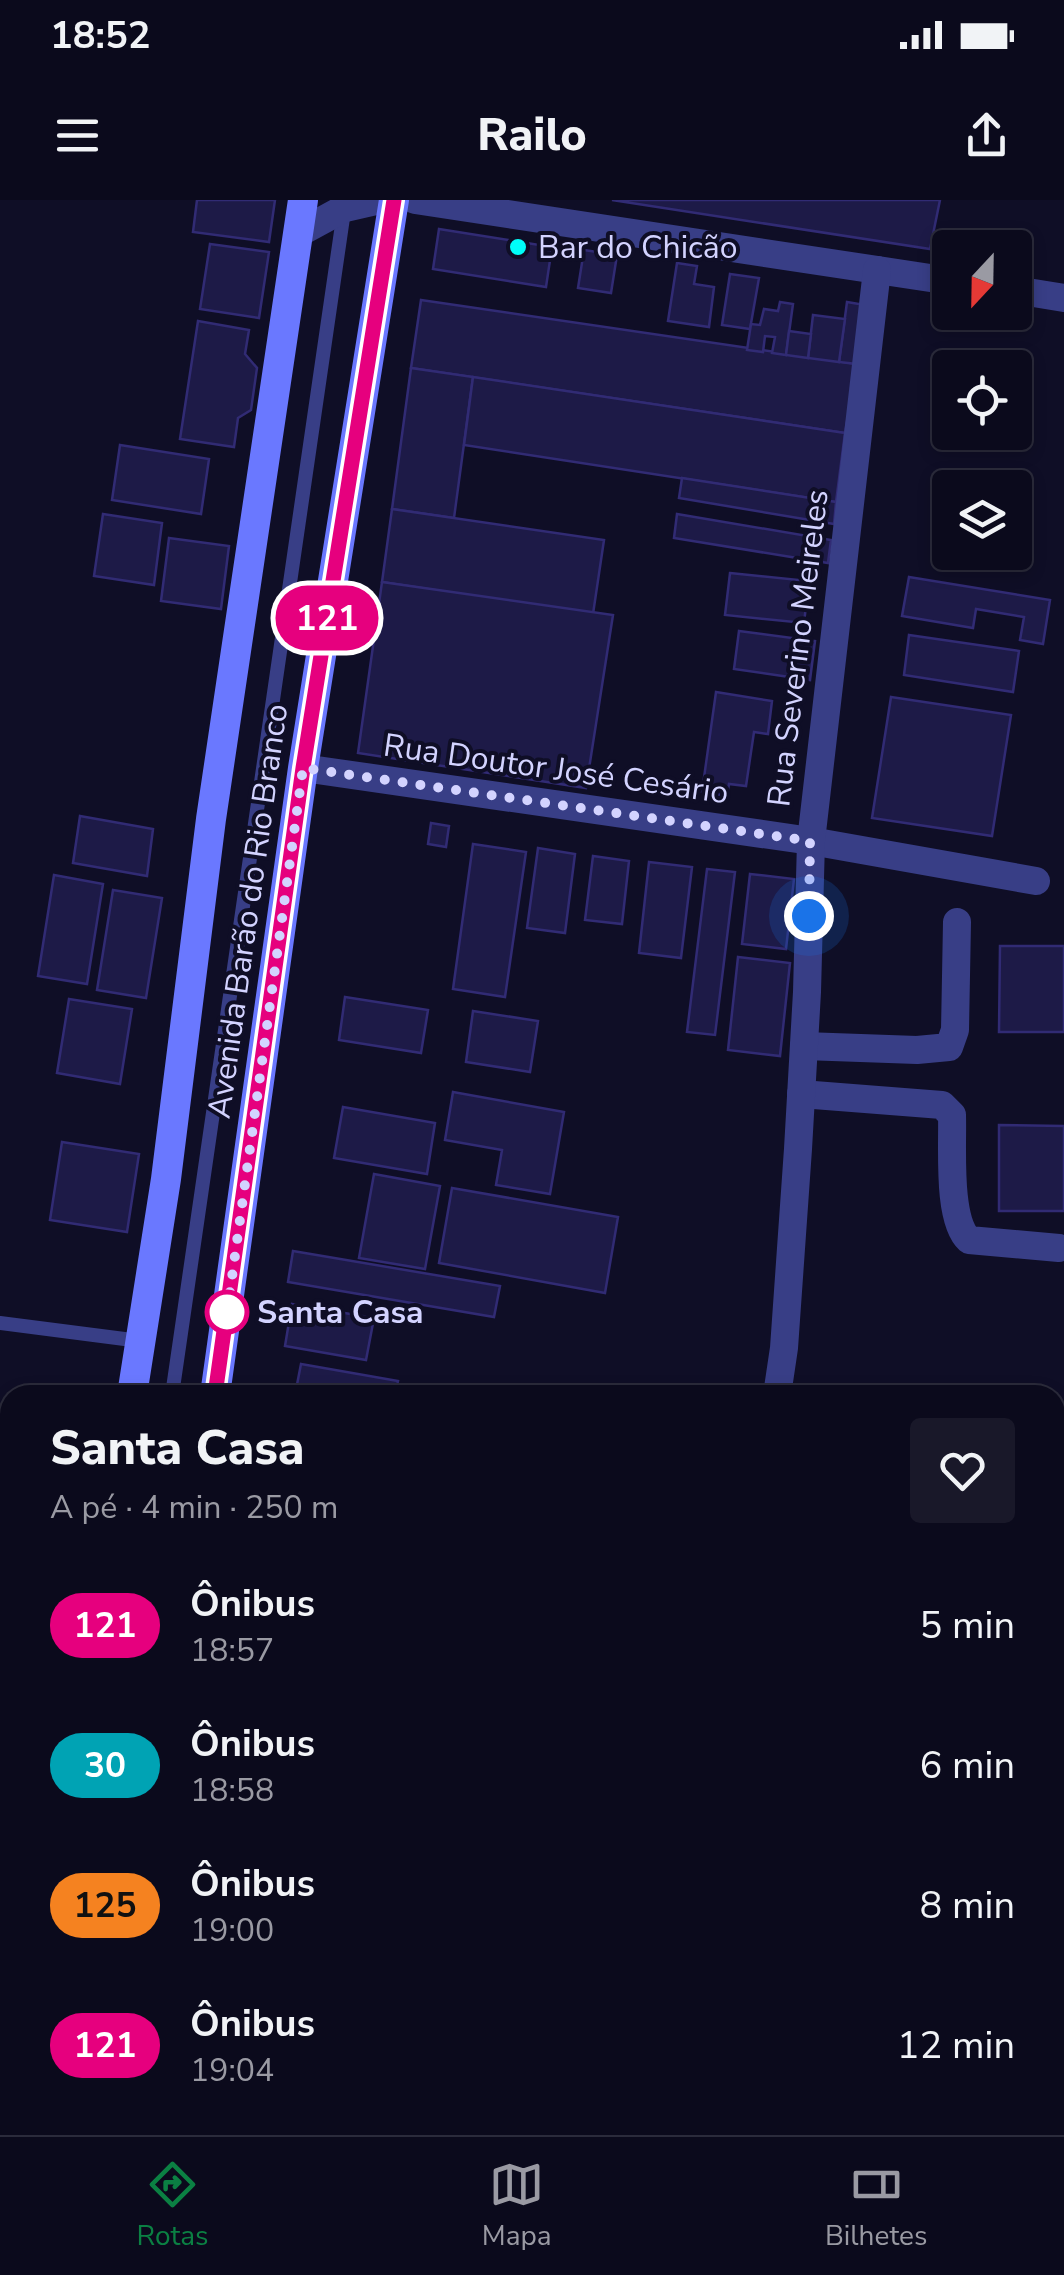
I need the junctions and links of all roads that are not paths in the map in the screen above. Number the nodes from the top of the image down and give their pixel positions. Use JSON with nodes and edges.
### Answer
{"nodes":[{"id":1,"x":303,"y":200,"type":"edge"},
{"id":2,"x":380,"y":200,"type":"edge"},
{"id":3,"x":394,"y":200,"type":"edge"},
{"id":4,"x":415,"y":200,"type":"edge"},
{"id":5,"x":346,"y":204,"type":"edge"},
{"id":6,"x":299,"y":234,"type":"junction"},
{"id":7,"x":877,"y":270,"type":"junction"},
{"id":8,"x":932,"y":278,"type":"edge"},
{"id":9,"x":1032,"y":293,"type":"edge"},
{"id":10,"x":1064,"y":298,"type":"edge"},
{"id":11,"x":303,"y":768,"type":"junction"},
{"id":12,"x":810,"y":841,"type":"junction"},
{"id":13,"x":1036,"y":881,"type":"dead end"},
{"id":14,"x":956,"y":922,"type":"dead end"},
{"id":15,"x":804,"y":1046,"type":"junction"},
{"id":16,"x":801,"y":1094,"type":"junction"},
{"id":17,"x":1059,"y":1248,"type":"dead end"},
{"id":18,"x":0,"y":1324,"type":"edge"},
{"id":19,"x":140,"y":1341,"type":"junction"},
{"id":20,"x":133,"y":1385,"type":"edge"},
{"id":21,"x":173,"y":1385,"type":"edge"},
{"id":22,"x":216,"y":1385,"type":"edge"},
{"id":23,"x":777,"y":1385,"type":"edge"}],
"edges":[{"from":1,"to":6,"type":"main road","name":"Avenida Barão do Rio Branco"},
{"from":2,"to":5,"type":"street"},
{"from":3,"to":11,"type":"main road","name":"Avenida Barão do Rio Branco"},
{"from":4,"to":7,"type":"street"},
{"from":5,"to":6,"type":"street"},
{"from":5,"to":21,"type":"lane","name":"Avenida Barão do Rio Branco"},
{"from":6,"to":19,"type":"main road","name":"Avenida Barão do Rio Branco"},
{"from":7,"to":8,"type":"street"},
{"from":7,"to":12,"type":"street","name":"Rua Severino Meireles"},
{"from":9,"to":10,"type":"street"},
{"from":11,"to":12,"type":"street","name":"Rua Doutor José Cesário"},
{"from":11,"to":22,"type":"main road","name":"Avenida Barão do Rio Branco"},
{"from":12,"to":13,"type":"street","name":"Rua Doutor José Cesário"},
{"from":12,"to":15,"type":"street","name":"Rua Severino Meireles"},
{"from":14,"to":15,"type":"street"},
{"from":15,"to":16,"type":"street","name":"Rua Severino Meireles"},
{"from":16,"to":17,"type":"street"},
{"from":16,"to":23,"type":"street","name":"Rua Severino Meireles"},
{"from":18,"to":19,"type":"lane"},
{"from":19,"to":20,"type":"main road","name":"Avenida Barão do Rio Branco"}]}
